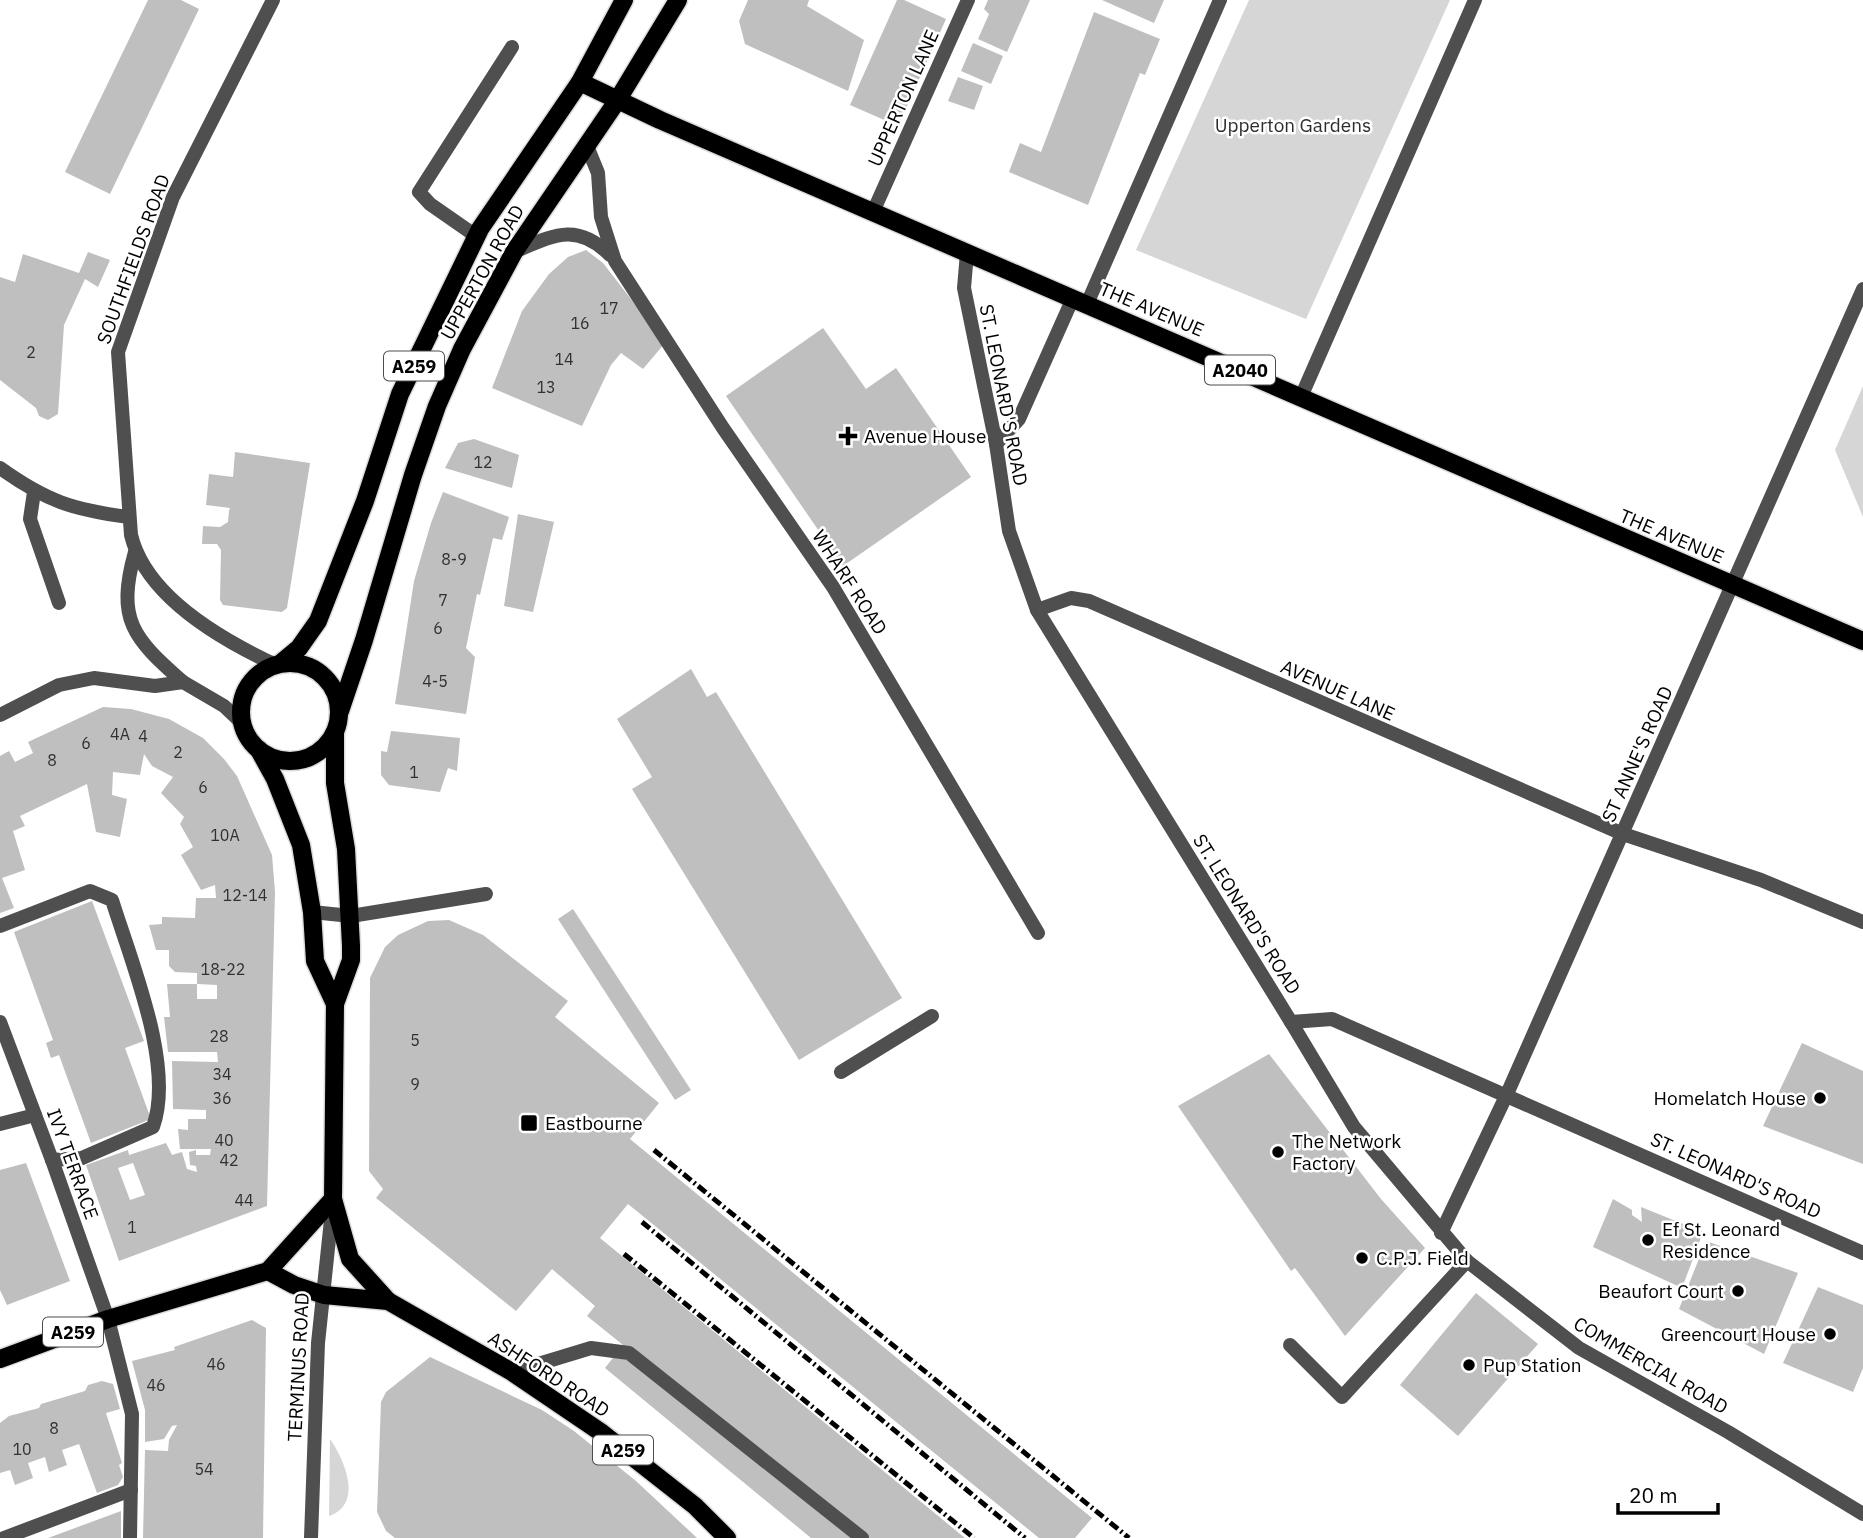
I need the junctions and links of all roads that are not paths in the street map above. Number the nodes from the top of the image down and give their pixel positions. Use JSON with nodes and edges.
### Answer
{"nodes":[{"id":1,"x":273,"y":0,"type":"edge"},
{"id":2,"x":624,"y":0,"type":"edge"},
{"id":3,"x":678,"y":0,"type":"edge"},
{"id":4,"x":968,"y":0,"type":"edge"},
{"id":5,"x":1220,"y":0,"type":"edge"},
{"id":6,"x":1475,"y":0,"type":"edge"},
{"id":7,"x":512,"y":47,"type":"dead end"},
{"id":8,"x":580,"y":82,"type":"junction"},
{"id":9,"x":617,"y":101,"type":"junction"},
{"id":10,"x":587,"y":146,"type":"junction"},
{"id":11,"x":873,"y":212,"type":"junction"},
{"id":12,"x":476,"y":236,"type":"junction"},
{"id":13,"x":514,"y":252,"type":"junction"},
{"id":14,"x":967,"y":253,"type":"junction"},
{"id":15,"x":615,"y":261,"type":"junction"},
{"id":16,"x":1863,"y":289,"type":"edge"},
{"id":17,"x":1080,"y":301,"type":"junction"},
{"id":18,"x":1301,"y":397,"type":"junction"},
{"id":19,"x":996,"y":444,"type":"junction"},
{"id":20,"x":0,"y":468,"type":"edge"},
{"id":21,"x":34,"y":492,"type":"junction"},
{"id":22,"x":129,"y":517,"type":"junction"},
{"id":23,"x":135,"y":552,"type":"junction"},
{"id":24,"x":1732,"y":584,"type":"junction"},
{"id":25,"x":59,"y":603,"type":"dead end"},
{"id":26,"x":1037,"y":610,"type":"junction"},
{"id":27,"x":1863,"y":641,"type":"edge"},
{"id":28,"x":278,"y":664,"type":"junction"},
{"id":29,"x":183,"y":682,"type":"junction"},
{"id":30,"x":340,"y":711,"type":"junction"},
{"id":31,"x":0,"y":715,"type":"edge"},
{"id":32,"x":243,"y":724,"type":"junction"},
{"id":33,"x":335,"y":732,"type":"junction"},
{"id":34,"x":259,"y":750,"type":"junction"},
{"id":35,"x":1623,"y":834,"type":"junction"},
{"id":36,"x":486,"y":894,"type":"dead end"},
{"id":37,"x":312,"y":912,"type":"junction"},
{"id":38,"x":351,"y":916,"type":"junction"},
{"id":39,"x":1863,"y":922,"type":"edge"},
{"id":40,"x":0,"y":926,"type":"edge"},
{"id":41,"x":1038,"y":933,"type":"dead end"},
{"id":42,"x":335,"y":1004,"type":"junction"},
{"id":43,"x":932,"y":1016,"type":"dead end"},
{"id":44,"x":0,"y":1022,"type":"edge"},
{"id":45,"x":1292,"y":1022,"type":"junction"},
{"id":46,"x":841,"y":1072,"type":"dead end"},
{"id":47,"x":1507,"y":1094,"type":"junction"},
{"id":48,"x":35,"y":1115,"type":"junction"},
{"id":49,"x":0,"y":1125,"type":"edge"},
{"id":50,"x":52,"y":1160,"type":"junction"},
{"id":51,"x":333,"y":1199,"type":"junction"},
{"id":52,"x":1441,"y":1233,"type":"junction"},
{"id":53,"x":1863,"y":1253,"type":"edge"},
{"id":54,"x":1467,"y":1261,"type":"junction"},
{"id":55,"x":268,"y":1271,"type":"junction"},
{"id":56,"x":324,"y":1295,"type":"junction"},
{"id":57,"x":388,"y":1301,"type":"junction"},
{"id":58,"x":108,"y":1319,"type":"junction"},
{"id":59,"x":1290,"y":1345,"type":"dead end"},
{"id":60,"x":0,"y":1359,"type":"edge"},
{"id":61,"x":512,"y":1372,"type":"junction"},
{"id":62,"x":131,"y":1490,"type":"junction"},
{"id":63,"x":1863,"y":1514,"type":"edge"},
{"id":64,"x":4,"y":1538,"type":"edge"},
{"id":65,"x":130,"y":1538,"type":"edge"},
{"id":66,"x":311,"y":1538,"type":"edge"},
{"id":67,"x":727,"y":1538,"type":"edge"},
{"id":68,"x":862,"y":1538,"type":"edge"}],
"edges":[{"from":1,"to":22,"type":"street","name":"SOUTHFIELDS ROAD"},
{"from":2,"to":8,"type":"main road","name":"UPPERTON ROAD","number":"A259"},
{"from":3,"to":9,"type":"main road","name":"UPPERTON ROAD","number":"A259"},
{"from":4,"to":11,"type":"street","name":"UPPERTON LANE"},
{"from":5,"to":17,"type":"street"},
{"from":6,"to":18,"type":"street"},
{"from":7,"to":12,"type":"street"},
{"from":8,"to":9,"type":"main road","name":"THE AVENUE","number":"A2040"},
{"from":8,"to":12,"type":"main road","name":"UPPERTON ROAD","number":"A259"},
{"from":9,"to":10,"type":"main road","name":"UPPERTON ROAD","number":"A259"},
{"from":9,"to":11,"type":"main road","name":"THE AVENUE","number":"A2040"},
{"from":10,"to":13,"type":"main road","name":"UPPERTON ROAD","number":"A259"},
{"from":10,"to":15,"type":"street","name":"WHARF ROAD"},
{"from":11,"to":14,"type":"main road","name":"THE AVENUE","number":"A2040"},
{"from":12,"to":28,"type":"main road","name":"UPPERTON ROAD","number":"A259"},
{"from":13,"to":15,"type":"street","name":"WHARF ROAD"},
{"from":13,"to":30,"type":"main road","name":"UPPERTON ROAD","number":"A259"},
{"from":14,"to":17,"type":"main road","name":"THE AVENUE","number":"A2040"},
{"from":14,"to":19,"type":"street","name":"ST. LEONARD'S ROAD"},
{"from":15,"to":41,"type":"street","name":"WHARF ROAD"},
{"from":16,"to":24,"type":"street","name":"ST ANNE'S ROAD"},
{"from":17,"to":18,"type":"main road","name":"THE AVENUE","number":"A2040"},
{"from":17,"to":19,"type":"street"},
{"from":18,"to":24,"type":"main road","name":"THE AVENUE","number":"A2040"},
{"from":19,"to":26,"type":"street","name":"ST. LEONARD'S ROAD"},
{"from":20,"to":21,"type":"street"},
{"from":21,"to":22,"type":"street"},
{"from":21,"to":25,"type":"street"},
{"from":22,"to":23,"type":"street","name":"SOUTHFIELDS ROAD"},
{"from":23,"to":28,"type":"street","name":"SOUTHFIELDS ROAD"},
{"from":23,"to":29,"type":"street","name":"SOUTHFIELDS ROAD"},
{"from":24,"to":27,"type":"main road","name":"THE AVENUE","number":"A2040"},
{"from":24,"to":35,"type":"street","name":"ST ANNE'S ROAD"},
{"from":26,"to":35,"type":"street","name":"AVENUE LANE"},
{"from":26,"to":45,"type":"street","name":"ST. LEONARD'S ROAD"},
{"from":28,"to":30,"type":"main road"},
{"from":28,"to":32,"type":"main road"},
{"from":29,"to":31,"type":"street"},
{"from":29,"to":32,"type":"street","name":"SOUTHFIELDS ROAD"},
{"from":30,"to":33,"type":"main road"},
{"from":32,"to":34,"type":"main road"},
{"from":33,"to":34,"type":"main road"},
{"from":33,"to":38,"type":"main road","name":"TERMINUS ROAD","number":"A259"},
{"from":34,"to":37,"type":"main road","name":"TERMINUS ROAD","number":"A259"},
{"from":35,"to":39,"type":"street","name":"AVENUE LANE"},
{"from":35,"to":47,"type":"street","name":"ST ANNE'S ROAD"},
{"from":36,"to":38,"type":"street"},
{"from":37,"to":38,"type":"street"},
{"from":37,"to":42,"type":"main road","name":"TERMINUS ROAD","number":"A259"},
{"from":38,"to":42,"type":"main road","name":"TERMINUS ROAD","number":"A259"},
{"from":40,"to":50,"type":"street"},
{"from":42,"to":51,"type":"main road","name":"TERMINUS ROAD","number":"A259"},
{"from":43,"to":46,"type":"street"},
{"from":44,"to":48,"type":"street","name":"IVY TERRACE"},
{"from":45,"to":47,"type":"street","name":"ST. LEONARD'S ROAD"},
{"from":45,"to":52,"type":"street","name":"COMMERCIAL ROAD"},
{"from":47,"to":52,"type":"street","name":"ST ANNE'S ROAD"},
{"from":47,"to":53,"type":"street","name":"ST. LEONARD'S ROAD"},
{"from":48,"to":49,"type":"street"},
{"from":48,"to":50,"type":"street","name":"IVY TERRACE"},
{"from":50,"to":58,"type":"street","name":"IVY TERRACE"},
{"from":51,"to":55,"type":"main road"},
{"from":51,"to":56,"type":"street","name":"TERMINUS ROAD"},
{"from":51,"to":57,"type":"main road","name":"TERMINUS ROAD","number":"A259"},
{"from":52,"to":54,"type":"street","name":"COMMERCIAL ROAD"},
{"from":54,"to":59,"type":"street"},
{"from":54,"to":63,"type":"street","name":"COMMERCIAL ROAD"},
{"from":55,"to":56,"type":"main road","number":"A259"},
{"from":55,"to":58,"type":"main road","number":"A259"},
{"from":56,"to":57,"type":"main road","name":"ASHFORD ROAD","number":"A259"},
{"from":56,"to":66,"type":"street","name":"TERMINUS ROAD"},
{"from":57,"to":61,"type":"main road","name":"ASHFORD ROAD","number":"A259"},
{"from":58,"to":60,"type":"main road","number":"A259"},
{"from":58,"to":62,"type":"street","name":"IVY TERRACE"},
{"from":61,"to":67,"type":"main road","name":"ASHFORD ROAD","number":"A259"},
{"from":61,"to":68,"type":"street"},
{"from":62,"to":64,"type":"street"},
{"from":62,"to":65,"type":"street","name":"IVY TERRACE"}]}
